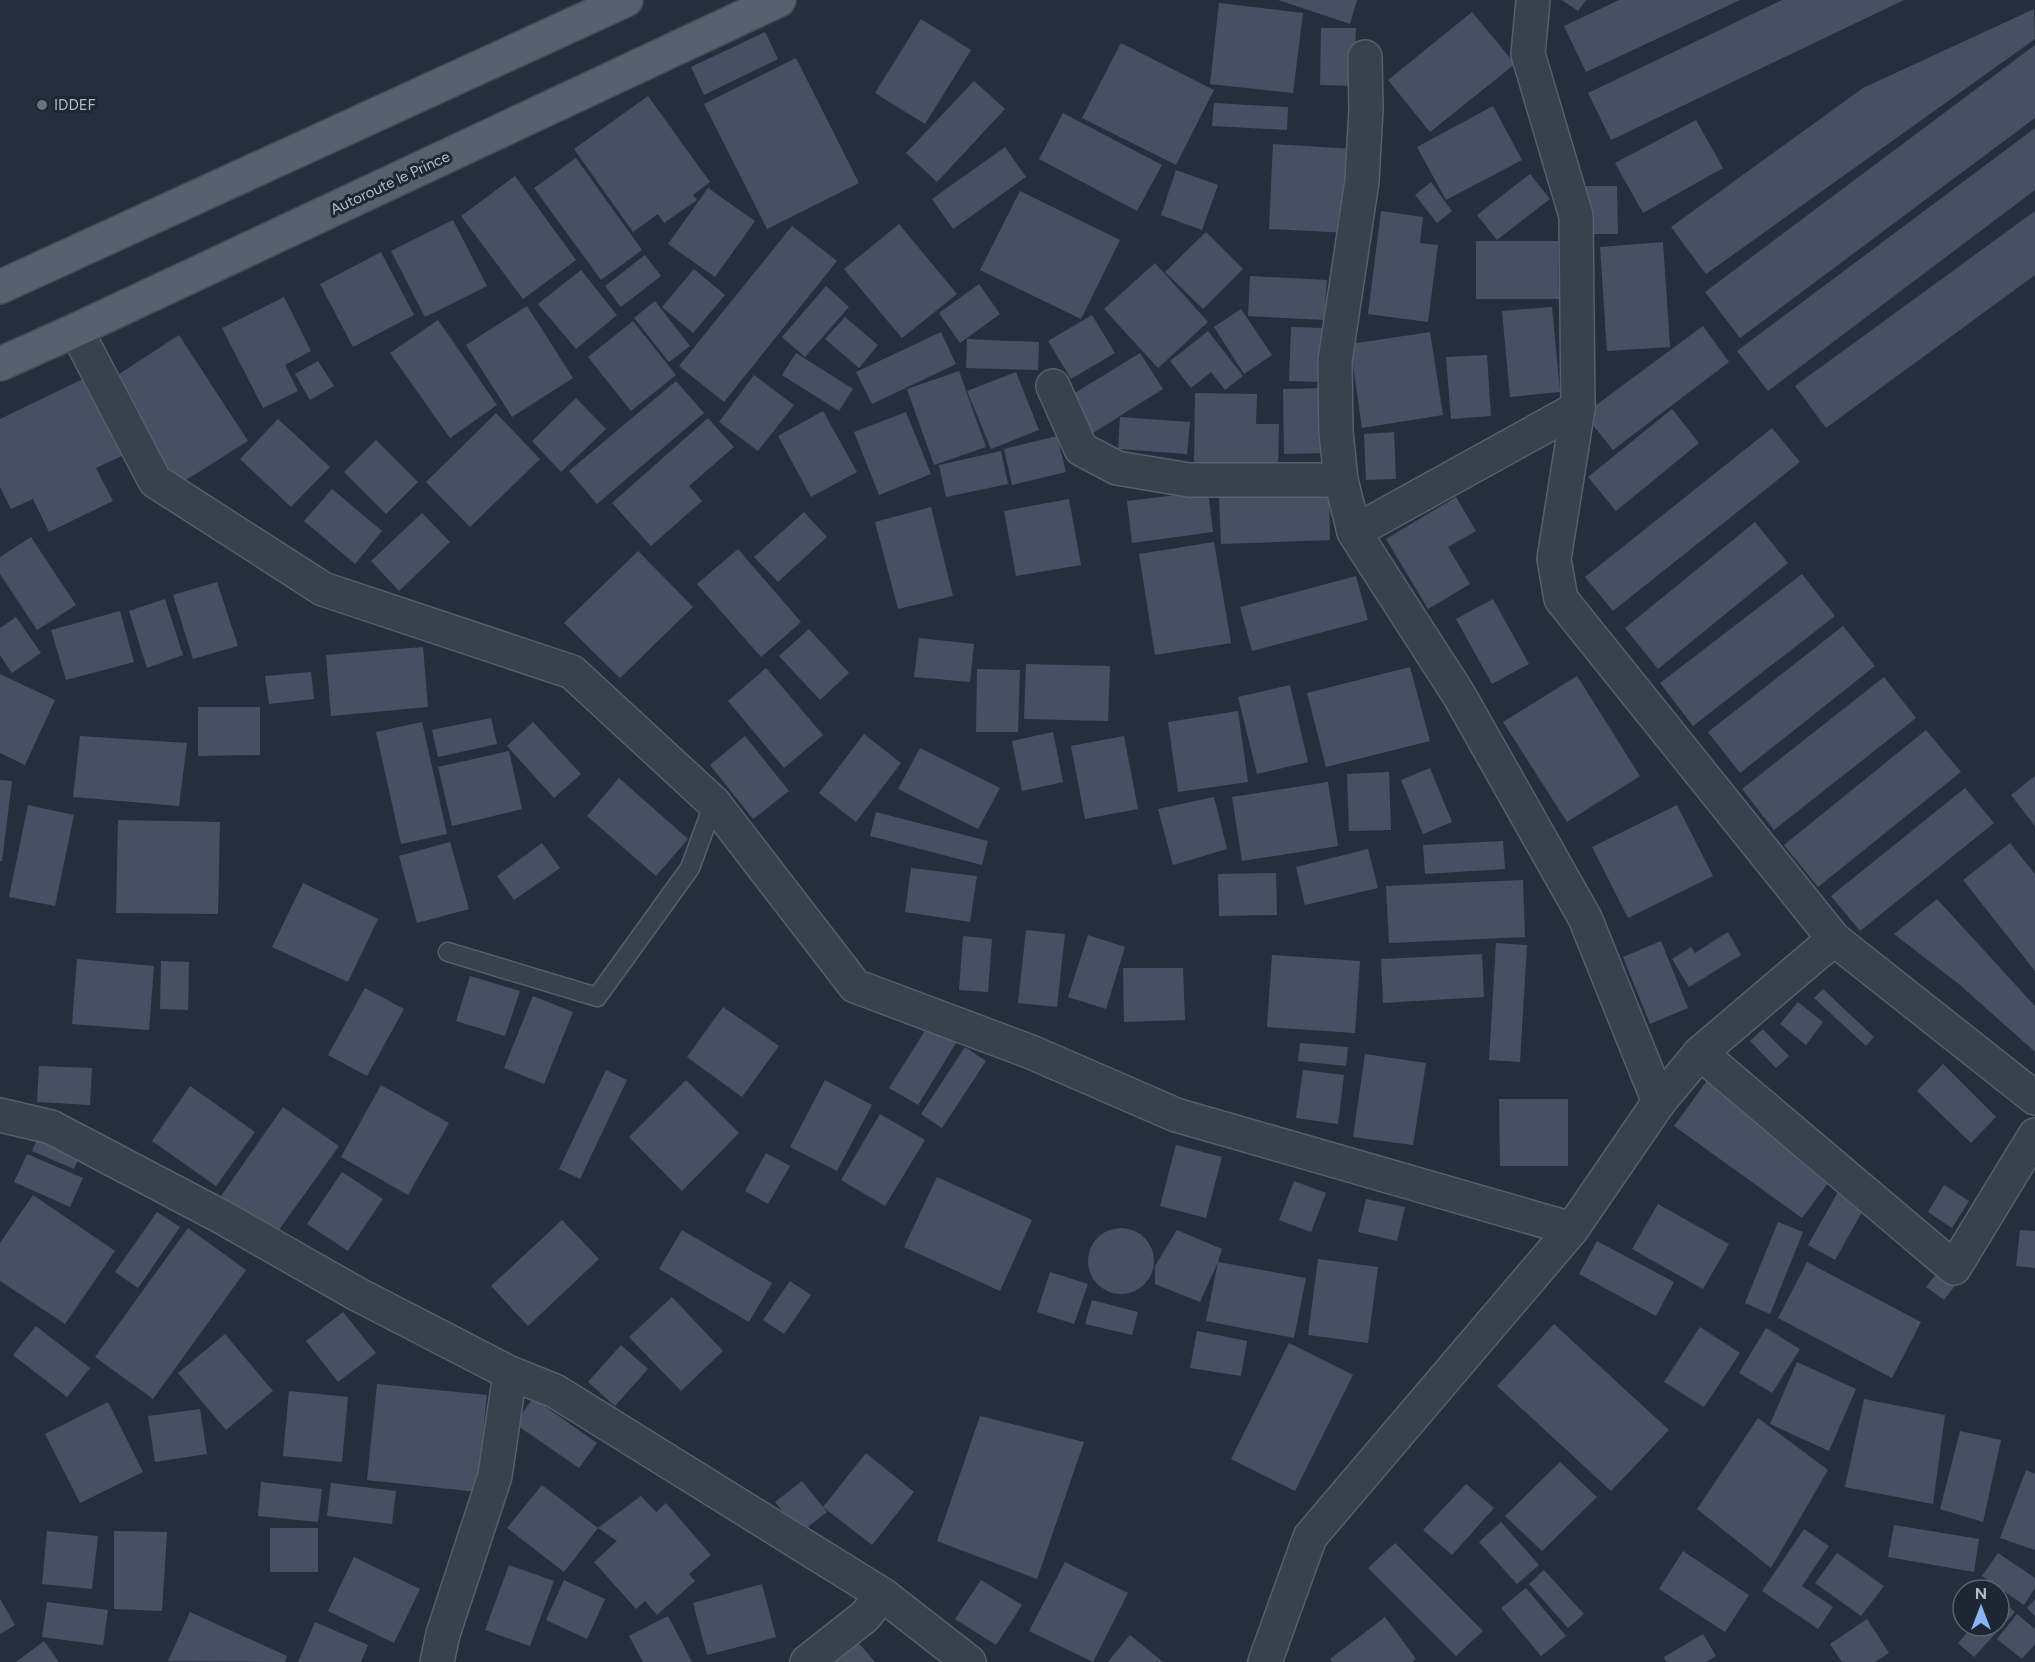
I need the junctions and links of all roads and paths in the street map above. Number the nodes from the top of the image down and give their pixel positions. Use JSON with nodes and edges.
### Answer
{"nodes":[{"id":1,"x":626,"y":0,"type":"edge"},
{"id":2,"x":779,"y":0,"type":"edge"},
{"id":3,"x":1533,"y":0,"type":"edge"},
{"id":4,"x":1365,"y":57,"type":"dead end"},
{"id":5,"x":0,"y":287,"type":"edge"},
{"id":6,"x":76,"y":330,"type":"junction"},
{"id":7,"x":0,"y":364,"type":"edge"},
{"id":8,"x":1053,"y":386,"type":"dead end"},
{"id":9,"x":1578,"y":408,"type":"junction"},
{"id":10,"x":1341,"y":480,"type":"junction"},
{"id":11,"x":1354,"y":532,"type":"junction"},
{"id":12,"x":714,"y":803,"type":"junction"},
{"id":13,"x":1834,"y":939,"type":"junction"},
{"id":14,"x":448,"y":952,"type":"dead end"},
{"id":15,"x":1700,"y":1053,"type":"junction"},
{"id":16,"x":2035,"y":1098,"type":"edge"},
{"id":17,"x":1659,"y":1102,"type":"junction"},
{"id":18,"x":0,"y":1115,"type":"edge"},
{"id":19,"x":2035,"y":1136,"type":"edge"},
{"id":20,"x":1572,"y":1229,"type":"junction"},
{"id":21,"x":510,"y":1373,"type":"junction"},
{"id":22,"x":883,"y":1595,"type":"junction"},
{"id":23,"x":437,"y":1662,"type":"edge"},
{"id":24,"x":807,"y":1662,"type":"edge"},
{"id":25,"x":969,"y":1662,"type":"edge"},
{"id":26,"x":1265,"y":1662,"type":"edge"}],
"edges":[{"from":1,"to":5,"type":"main road"},
{"from":2,"to":6,"type":"main road","name":"Autoroute le Prince"},
{"from":3,"to":9,"type":"street"},
{"from":4,"to":10,"type":"street"},
{"from":6,"to":7,"type":"main road","name":"Autoroute le Prince"},
{"from":6,"to":12,"type":"street"},
{"from":8,"to":10,"type":"street"},
{"from":9,"to":11,"type":"street"},
{"from":9,"to":13,"type":"street"},
{"from":10,"to":11,"type":"street"},
{"from":11,"to":17,"type":"street"},
{"from":12,"to":14,"type":"lane"},
{"from":12,"to":20,"type":"street"},
{"from":13,"to":15,"type":"street"},
{"from":13,"to":16,"type":"street"},
{"from":15,"to":17,"type":"street"},
{"from":15,"to":19,"type":"street"},
{"from":17,"to":20,"type":"street"},
{"from":18,"to":21,"type":"street"},
{"from":20,"to":26,"type":"street"},
{"from":21,"to":22,"type":"street"},
{"from":21,"to":23,"type":"street"},
{"from":22,"to":24,"type":"street"},
{"from":22,"to":25,"type":"street"}]}
